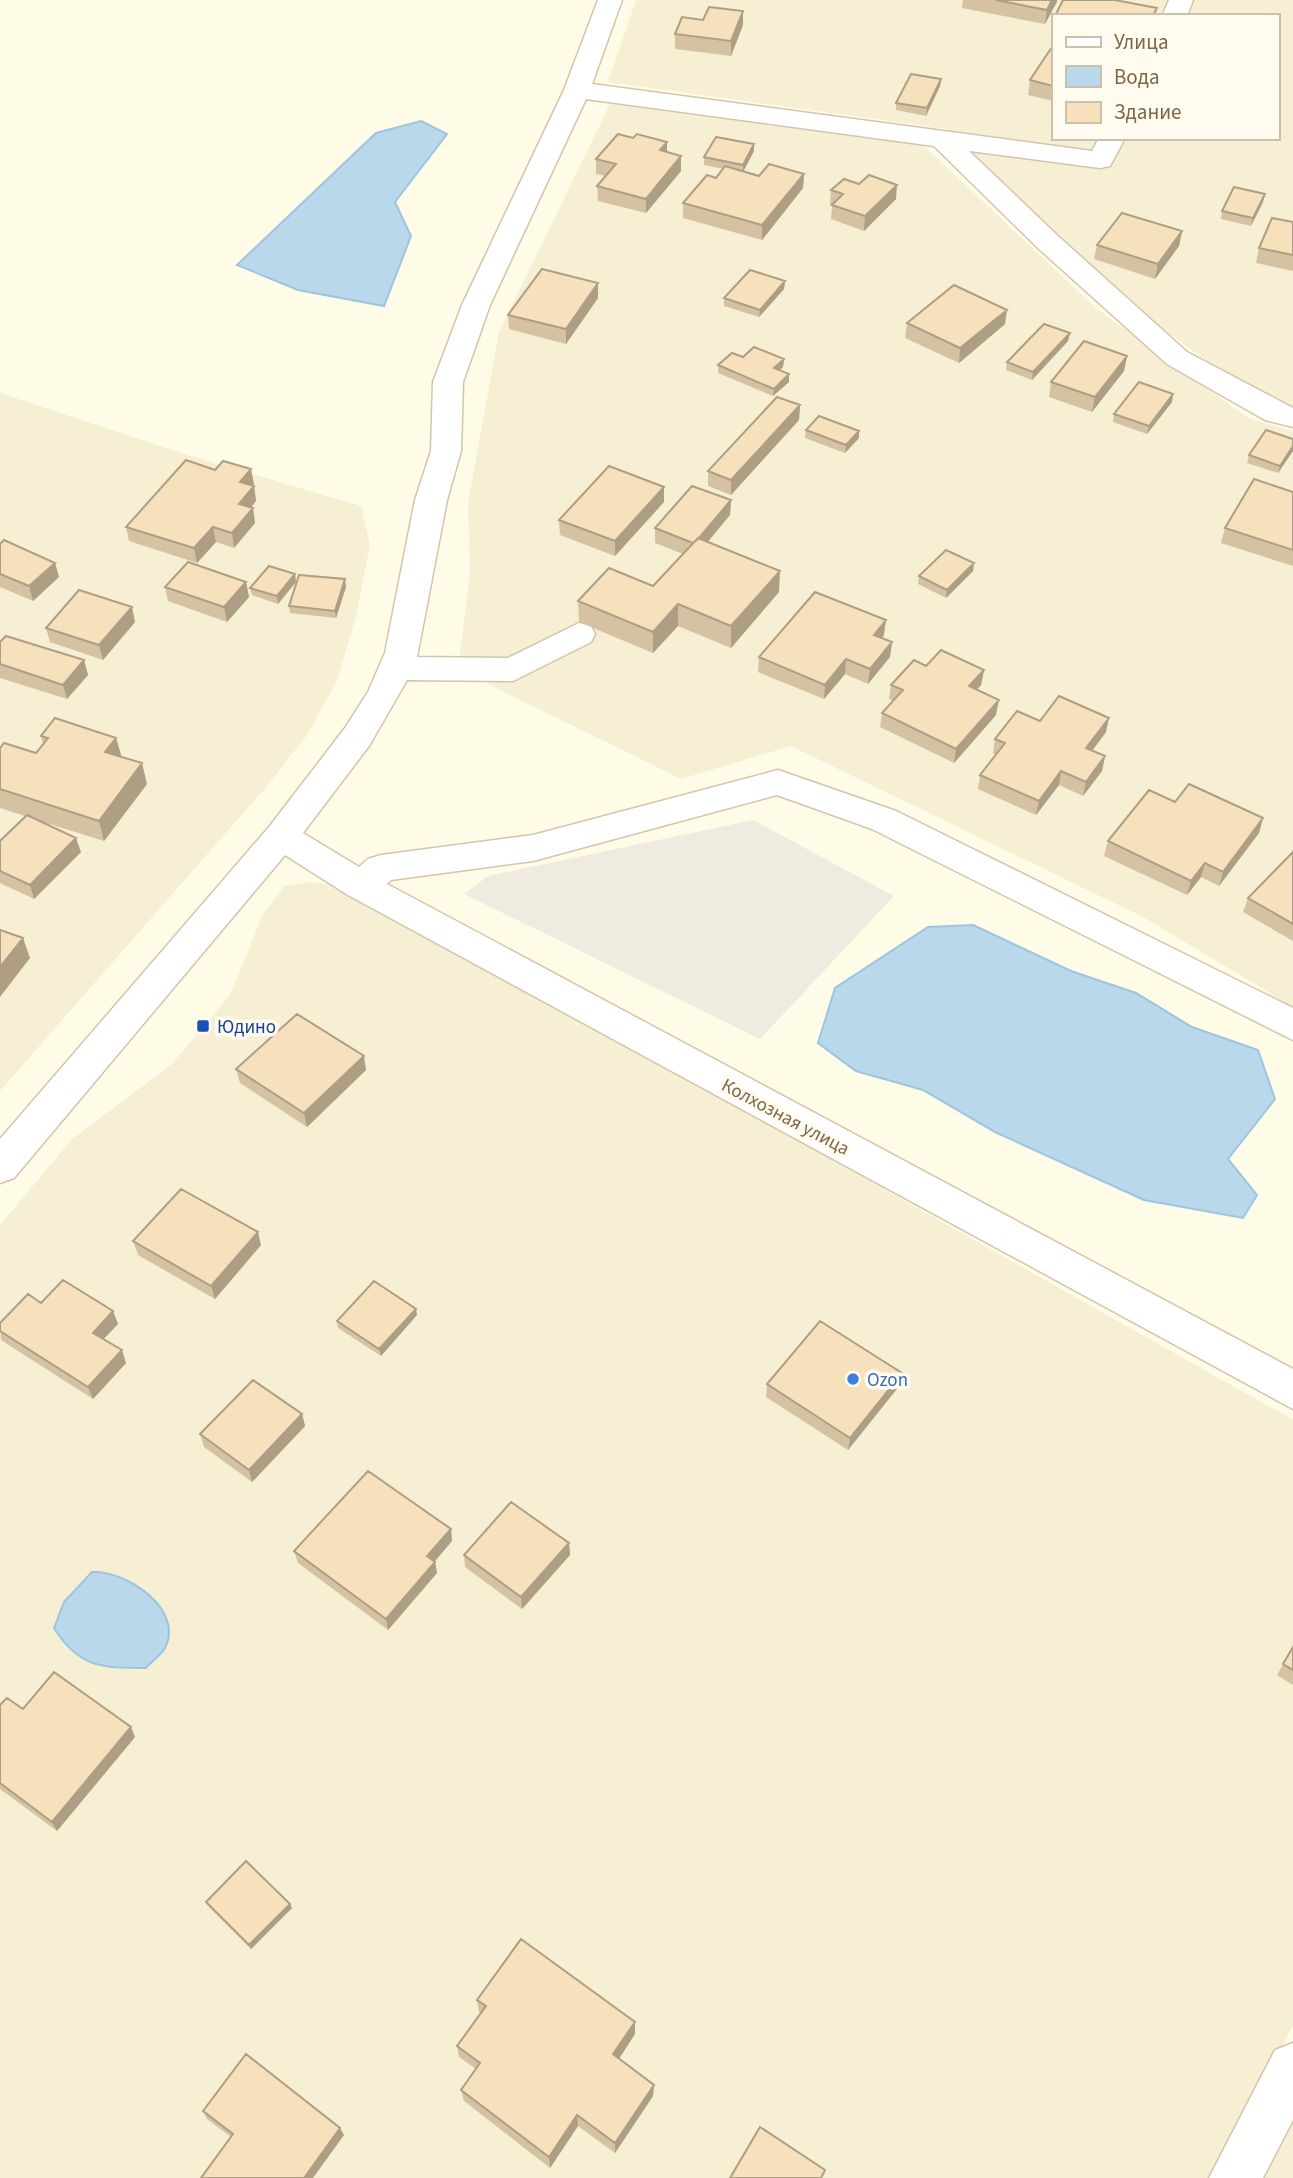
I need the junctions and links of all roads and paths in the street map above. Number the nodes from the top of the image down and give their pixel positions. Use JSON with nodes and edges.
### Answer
{"nodes":[{"id":1,"x":610,"y":0,"type":"edge"},
{"id":2,"x":578,"y":90,"type":"junction"},
{"id":3,"x":942,"y":139,"type":"junction"},
{"id":4,"x":1111,"y":140,"type":"edge"},
{"id":5,"x":1293,"y":418,"type":"edge"},
{"id":6,"x":579,"y":634,"type":"edge"},
{"id":7,"x":396,"y":668,"type":"junction"},
{"id":8,"x":281,"y":836,"type":"junction"},
{"id":9,"x":361,"y":886,"type":"junction"},
{"id":10,"x":1293,"y":1026,"type":"edge"},
{"id":11,"x":0,"y":1167,"type":"edge"},
{"id":12,"x":1293,"y":1390,"type":"edge"},
{"id":13,"x":1293,"y":2068,"type":"edge"},
{"id":14,"x":1235,"y":2178,"type":"edge"}],
"edges":[{"from":1,"to":2,"type":"street"},
{"from":2,"to":3,"type":"street"},
{"from":2,"to":7,"type":"street"},
{"from":3,"to":4,"type":"street"},
{"from":3,"to":5,"type":"street"},
{"from":6,"to":7,"type":"street"},
{"from":7,"to":8,"type":"street"},
{"from":8,"to":9,"type":"street","name":"Колхозная улица"},
{"from":8,"to":11,"type":"street"},
{"from":9,"to":10,"type":"street"},
{"from":9,"to":12,"type":"street","name":"Колхозная улица"},
{"from":13,"to":14,"type":"street"}]}
